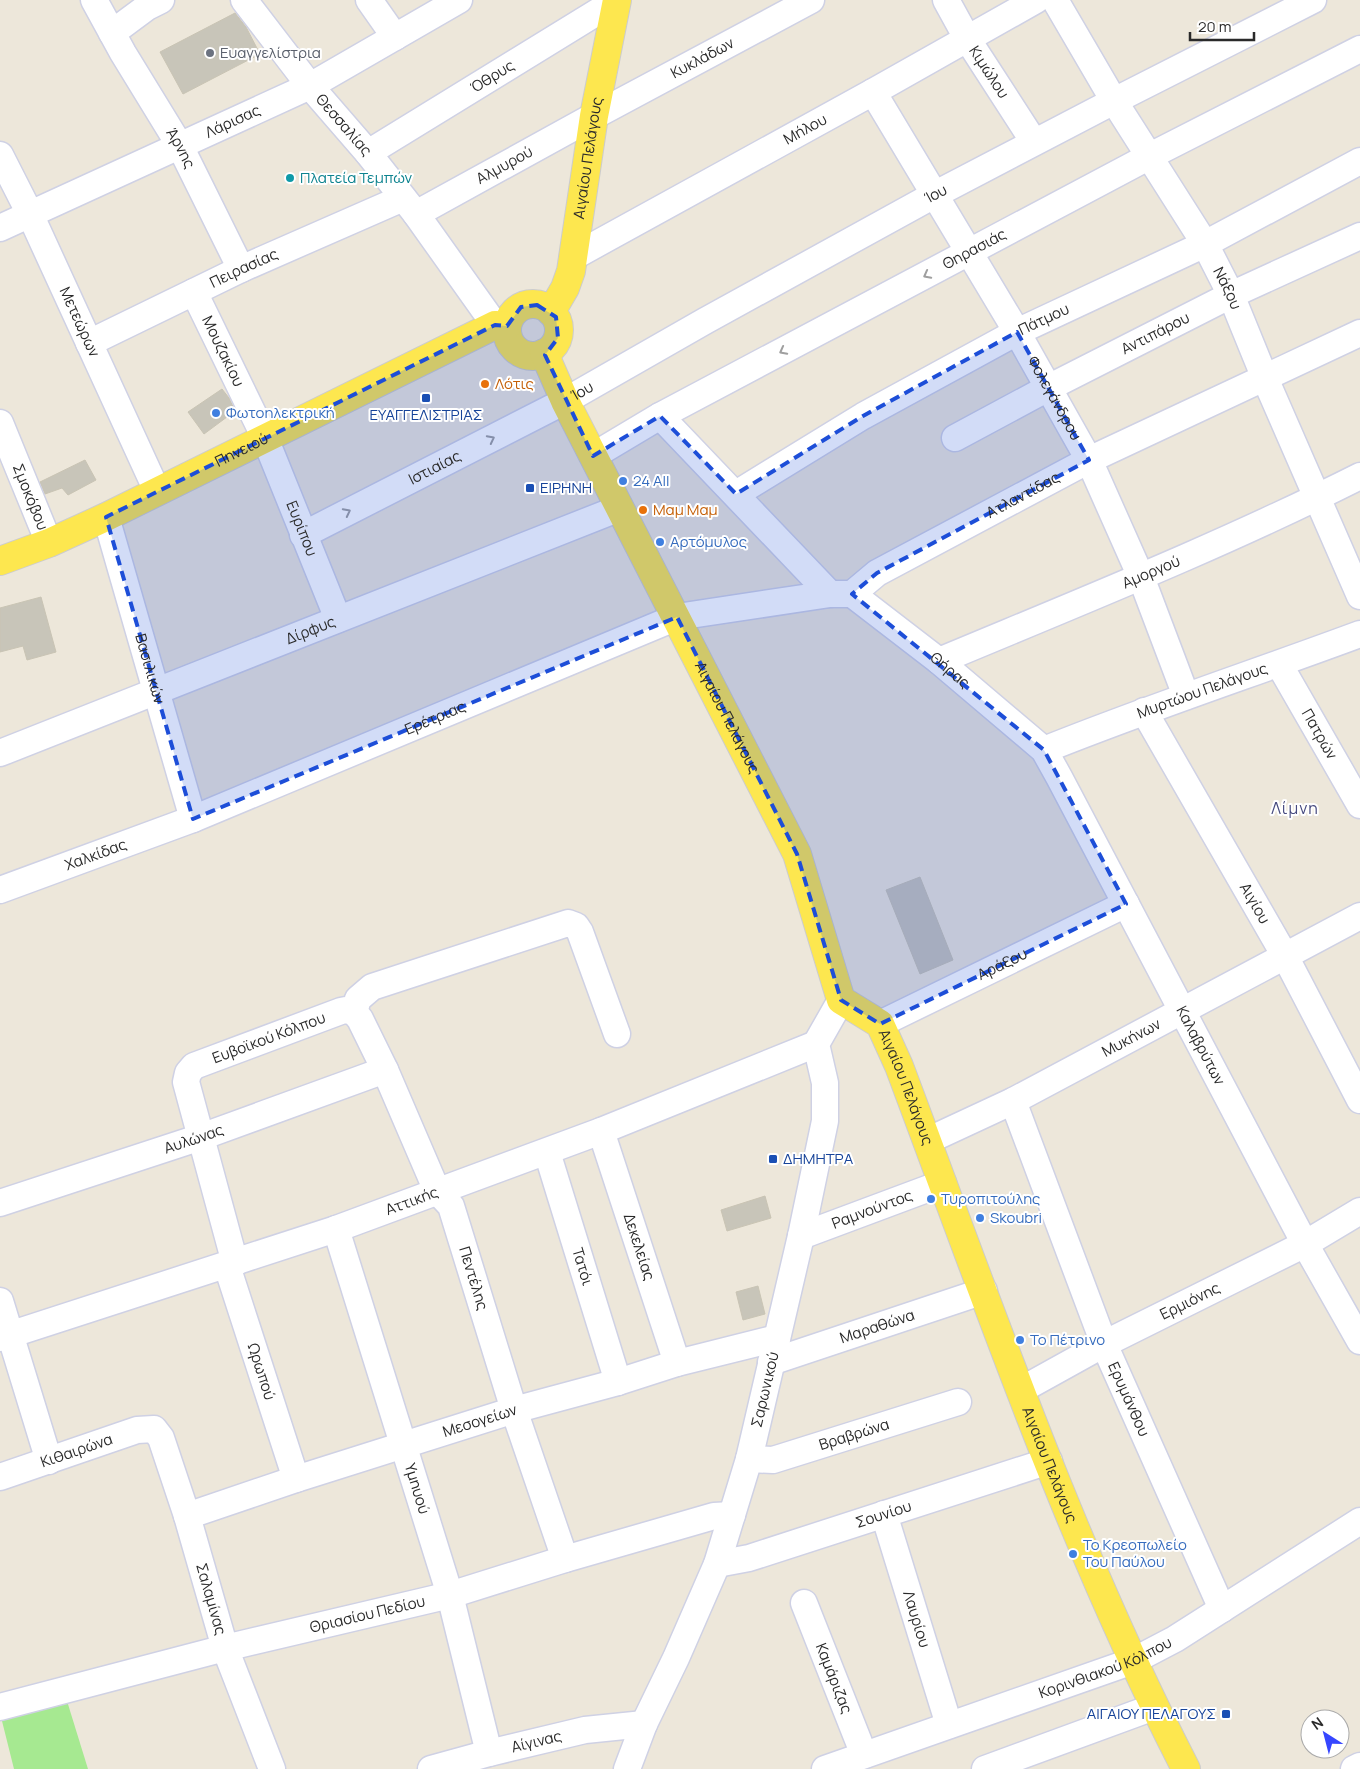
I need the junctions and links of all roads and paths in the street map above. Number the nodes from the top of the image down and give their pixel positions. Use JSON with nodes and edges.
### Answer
{"nodes":[{"id":1,"x":94,"y":0,"type":"edge"},
{"id":2,"x":161,"y":0,"type":"edge"},
{"id":3,"x":244,"y":0,"type":"edge"},
{"id":4,"x":369,"y":0,"type":"edge"},
{"id":5,"x":460,"y":0,"type":"edge"},
{"id":6,"x":617,"y":0,"type":"edge"},
{"id":7,"x":811,"y":0,"type":"edge"},
{"id":8,"x":946,"y":0,"type":"edge"},
{"id":9,"x":1036,"y":0,"type":"edge"},
{"id":10,"x":1055,"y":0,"type":"edge"},
{"id":11,"x":1313,"y":0,"type":"edge"},
{"id":12,"x":112,"y":33,"type":"junction"},
{"id":13,"x":395,"y":37,"type":"junction"},
{"id":14,"x":968,"y":40,"type":"junction"},
{"id":15,"x":1360,"y":49,"type":"edge"},
{"id":16,"x":310,"y":86,"type":"junction"},
{"id":17,"x":873,"y":92,"type":"junction"},
{"id":18,"x":1114,"y":101,"type":"junction"},
{"id":19,"x":594,"y":116,"type":"junction"},
{"id":20,"x":1034,"y":142,"type":"junction"},
{"id":21,"x":180,"y":146,"type":"junction"},
{"id":22,"x":368,"y":153,"type":"junction"},
{"id":23,"x":0,"y":155,"type":"edge"},
{"id":24,"x":1150,"y":156,"type":"junction"},
{"id":25,"x":1360,"y":161,"type":"edge"},
{"id":26,"x":934,"y":195,"type":"junction"},
{"id":27,"x":410,"y":206,"type":"junction"},
{"id":28,"x":30,"y":214,"type":"junction"},
{"id":29,"x":0,"y":228,"type":"edge"},
{"id":30,"x":1360,"y":236,"type":"edge"},
{"id":31,"x":1205,"y":244,"type":"junction"},
{"id":32,"x":970,"y":252,"type":"junction"},
{"id":33,"x":573,"y":257,"type":"junction"},
{"id":34,"x":240,"y":269,"type":"junction"},
{"id":35,"x":194,"y":292,"type":"junction"},
{"id":36,"x":1231,"y":294,"type":"junction"},
{"id":37,"x":551,"y":312,"type":"junction"},
{"id":38,"x":501,"y":326,"type":"junction"},
{"id":39,"x":1017,"y":332,"type":"junction"},
{"id":40,"x":1360,"y":332,"type":"edge"},
{"id":41,"x":89,"y":343,"type":"junction"},
{"id":42,"x":544,"y":353,"type":"junction"},
{"id":43,"x":1264,"y":376,"type":"junction"},
{"id":44,"x":1048,"y":388,"type":"junction"},
{"id":45,"x":565,"y":401,"type":"junction"},
{"id":46,"x":660,"y":416,"type":"junction"},
{"id":47,"x":0,"y":423,"type":"edge"},
{"id":48,"x":265,"y":438,"type":"junction"},
{"id":49,"x":956,"y":438,"type":"dead end"},
{"id":50,"x":593,"y":456,"type":"junction"},
{"id":51,"x":1089,"y":460,"type":"junction"},
{"id":52,"x":1360,"y":476,"type":"edge"},
{"id":53,"x":157,"y":491,"type":"junction"},
{"id":54,"x":736,"y":494,"type":"junction"},
{"id":55,"x":1318,"y":497,"type":"junction"},
{"id":56,"x":620,"y":508,"type":"junction"},
{"id":57,"x":106,"y":517,"type":"junction"},
{"id":58,"x":303,"y":535,"type":"junction"},
{"id":59,"x":50,"y":543,"type":"junction"},
{"id":60,"x":0,"y":560,"type":"edge"},
{"id":61,"x":1141,"y":577,"type":"junction"},
{"id":62,"x":841,"y":594,"type":"junction"},
{"id":63,"x":1360,"y":596,"type":"edge"},
{"id":64,"x":677,"y":617,"type":"junction"},
{"id":65,"x":338,"y":619,"type":"junction"},
{"id":66,"x":1360,"y":634,"type":"edge"},
{"id":67,"x":939,"y":662,"type":"junction"},
{"id":68,"x":1280,"y":664,"type":"junction"},
{"id":69,"x":156,"y":691,"type":"junction"},
{"id":70,"x":1186,"y":696,"type":"junction"},
{"id":71,"x":1144,"y":710,"type":"junction"},
{"id":72,"x":1044,"y":750,"type":"junction"},
{"id":73,"x":0,"y":753,"type":"edge"},
{"id":74,"x":1360,"y":805,"type":"edge"},
{"id":75,"x":193,"y":819,"type":"junction"},
{"id":76,"x":0,"y":890,"type":"edge"},
{"id":77,"x":1126,"y":904,"type":"junction"},
{"id":78,"x":1360,"y":916,"type":"edge"},
{"id":79,"x":1284,"y":956,"type":"junction"},
{"id":80,"x":841,"y":1000,"type":"junction"},
{"id":81,"x":1182,"y":1011,"type":"junction"},
{"id":82,"x":354,"y":1012,"type":"junction"},
{"id":83,"x":880,"y":1024,"type":"junction"},
{"id":84,"x":617,"y":1034,"type":"dead end"},
{"id":85,"x":816,"y":1044,"type":"junction"},
{"id":86,"x":385,"y":1070,"type":"junction"},
{"id":87,"x":188,"y":1073,"type":"joint"},
{"id":88,"x":1360,"y":1100,"type":"edge"},
{"id":89,"x":1013,"y":1101,"type":"junction"},
{"id":90,"x":600,"y":1132,"type":"junction"},
{"id":91,"x":200,"y":1137,"type":"junction"},
{"id":92,"x":927,"y":1141,"type":"junction"},
{"id":93,"x":547,"y":1152,"type":"junction"},
{"id":94,"x":943,"y":1183,"type":"junction"},
{"id":95,"x":437,"y":1191,"type":"junction"},
{"id":96,"x":0,"y":1204,"type":"edge"},
{"id":97,"x":1360,"y":1212,"type":"edge"},
{"id":98,"x":336,"y":1229,"type":"junction"},
{"id":99,"x":801,"y":1236,"type":"junction"},
{"id":100,"x":1305,"y":1244,"type":"junction"},
{"id":101,"x":231,"y":1264,"type":"junction"},
{"id":102,"x":984,"y":1291,"type":"junction"},
{"id":103,"x":0,"y":1301,"type":"edge"},
{"id":104,"x":5,"y":1337,"type":"edge"},
{"id":105,"x":1360,"y":1341,"type":"edge"},
{"id":106,"x":1104,"y":1344,"type":"junction"},
{"id":107,"x":774,"y":1350,"type":"junction"},
{"id":108,"x":677,"y":1363,"type":"junction"},
{"id":109,"x":618,"y":1382,"type":"junction"},
{"id":110,"x":1021,"y":1390,"type":"junction"},
{"id":111,"x":958,"y":1402,"type":"dead end"},
{"id":112,"x":514,"y":1410,"type":"junction"},
{"id":113,"x":154,"y":1429,"type":"joint"},
{"id":114,"x":403,"y":1444,"type":"junction"},
{"id":115,"x":750,"y":1459,"type":"junction"},
{"id":116,"x":49,"y":1461,"type":"junction"},
{"id":117,"x":1049,"y":1461,"type":"junction"},
{"id":118,"x":0,"y":1477,"type":"edge"},
{"id":119,"x":296,"y":1479,"type":"junction"},
{"id":120,"x":884,"y":1514,"type":"junction"},
{"id":121,"x":732,"y":1515,"type":"junction"},
{"id":122,"x":187,"y":1516,"type":"junction"},
{"id":123,"x":1360,"y":1520,"type":"edge"},
{"id":124,"x":565,"y":1559,"type":"junction"},
{"id":125,"x":717,"y":1564,"type":"junction"},
{"id":126,"x":450,"y":1595,"type":"junction"},
{"id":127,"x":804,"y":1603,"type":"dead end"},
{"id":128,"x":1222,"y":1609,"type":"junction"},
{"id":129,"x":225,"y":1648,"type":"junction"},
{"id":130,"x":1133,"y":1661,"type":"junction"},
{"id":131,"x":0,"y":1706,"type":"edge"},
{"id":132,"x":1154,"y":1707,"type":"junction"},
{"id":133,"x":644,"y":1724,"type":"junction"},
{"id":134,"x":949,"y":1724,"type":"junction"},
{"id":135,"x":489,"y":1752,"type":"junction"},
{"id":136,"x":864,"y":1755,"type":"junction"},
{"id":137,"x":1360,"y":1766,"type":"edge"},
{"id":138,"x":272,"y":1769,"type":"edge"},
{"id":139,"x":432,"y":1769,"type":"edge"},
{"id":140,"x":627,"y":1769,"type":"edge"},
{"id":141,"x":826,"y":1769,"type":"edge"},
{"id":142,"x":985,"y":1769,"type":"edge"},
{"id":143,"x":1186,"y":1769,"type":"edge"},
{"id":144,"x":1354,"y":1769,"type":"edge"}],
"edges":[{"from":1,"to":12,"type":"street","name":"Άρνης"},
{"from":2,"to":12,"type":"street"},
{"from":3,"to":16,"type":"street","name":"Θεσσαλίας"},
{"from":4,"to":13,"type":"street"},
{"from":5,"to":13,"type":"street","name":"Λάρισας"},
{"from":6,"to":19,"type":"main road","name":"Αιγαίου Πελάγους"},
{"from":6,"to":22,"type":"street","name":"Όθρυς"},
{"from":7,"to":19,"type":"street","name":"Κυκλάδων"},
{"from":8,"to":14,"type":"street","name":"Κιμώλου"},
{"from":9,"to":14,"type":"street","name":"Μήλου"},
{"from":10,"to":18,"type":"street","name":"Νάξου"},
{"from":11,"to":18,"type":"street","name":"Ίου"},
{"from":12,"to":21,"type":"street","name":"Άρνης"},
{"from":13,"to":16,"type":"street","name":"Λάρισας"},
{"from":14,"to":17,"type":"street","name":"Μήλου"},
{"from":14,"to":20,"type":"street","name":"Κιμώλου"},
{"from":15,"to":24,"type":"street","name":"Θηρασιάς"},
{"from":16,"to":21,"type":"street","name":"Λάρισας"},
{"from":16,"to":22,"type":"street","name":"Θεσσαλίας"},
{"from":17,"to":26,"type":"street","name":"Φολεγάνδρου"},
{"from":17,"to":33,"type":"street","name":"Μήλου"},
{"from":18,"to":20,"type":"street","name":"Ίου"},
{"from":18,"to":24,"type":"street","name":"Νάξου"},
{"from":19,"to":27,"type":"street","name":"Αλμυρού"},
{"from":19,"to":33,"type":"main road","name":"Αιγαίου Πελάγους"},
{"from":20,"to":26,"type":"street","name":"Ίου"},
{"from":21,"to":28,"type":"street","name":"Λάρισας"},
{"from":21,"to":34,"type":"street","name":"Άρνης"},
{"from":22,"to":27,"type":"street","name":"Θεσσαλίας"},
{"from":23,"to":28,"type":"street","name":"Μετεώρων"},
{"from":24,"to":31,"type":"street","name":"Νάξου"},
{"from":24,"to":32,"type":"street","name":"Θηρασιάς"},
{"from":25,"to":31,"type":"street","name":"Πάτμου"},
{"from":26,"to":32,"type":"street","name":"Φολεγάνδρου"},
{"from":26,"to":45,"type":"street","name":"Ίου"},
{"from":27,"to":34,"type":"street","name":"Πειρασίας"},
{"from":27,"to":38,"type":"street","name":"Θεσσαλίας"},
{"from":28,"to":29,"type":"street","name":"Λάρισας"},
{"from":28,"to":41,"type":"street","name":"Μετεώρων"},
{"from":30,"to":36,"type":"street","name":"Αντιπάρου"},
{"from":31,"to":36,"type":"street","name":"Νάξου"},
{"from":31,"to":39,"type":"street","name":"Πάτμου"},
{"from":32,"to":39,"type":"street","name":"Φολεγάνδρου"},
{"from":32,"to":46,"type":"street","name":"Θηρασιάς","one_way":true},
{"from":33,"to":37,"type":"main road","name":"Αιγαίου Πελάγους"},
{"from":34,"to":35,"type":"street","name":"Πειρασίας"},
{"from":35,"to":41,"type":"street","name":"Πειρασίας"},
{"from":35,"to":48,"type":"street","name":"Μουζακίου"},
{"from":36,"to":43,"type":"street","name":"Νάξου"},
{"from":36,"to":44,"type":"street","name":"Αντιπάρου"},
{"from":37,"to":38,"type":"main road","name":"Πηνειού"},
{"from":37,"to":42,"type":"main road"},
{"from":38,"to":42,"type":"main road"},
{"from":38,"to":48,"type":"main road","name":"Πηνειού"},
{"from":39,"to":44,"type":"street","name":"Φολεγάνδρου"},
{"from":39,"to":54,"type":"street","name":"Πάτμου"},
{"from":40,"to":43,"type":"street","name":"Ατλαντίδας"},
{"from":41,"to":53,"type":"street","name":"Μετεώρων"},
{"from":42,"to":45,"type":"main road","name":"Αιγαίου Πελάγους"},
{"from":43,"to":51,"type":"street","name":"Ατλαντίδας"},
{"from":43,"to":55,"type":"street","name":"Νάξου"},
{"from":44,"to":49,"type":"street","name":"Αντιπάρου"},
{"from":44,"to":51,"type":"street","name":"Φολεγάνδρου"},
{"from":45,"to":50,"type":"main road","name":"Αιγαίου Πελάγους"},
{"from":58,"to":45,"type":"street","name":"Ιστιαίας","one_way":true},
{"from":46,"to":50,"type":"street","name":"Θηρασιάς"},
{"from":46,"to":54,"type":"street","name":"Θήρας"},
{"from":47,"to":59,"type":"street","name":"Σμοκόβου"},
{"from":48,"to":53,"type":"main road","name":"Πηνειού"},
{"from":48,"to":58,"type":"street","name":"Ευρίπου"},
{"from":50,"to":56,"type":"main road","name":"Αιγαίου Πελάγους"},
{"from":51,"to":61,"type":"street","name":"Φολεγάνδρου"},
{"from":51,"to":62,"type":"street","name":"Ατλαντίδας"},
{"from":52,"to":55,"type":"street","name":"Αμοργού"},
{"from":53,"to":57,"type":"main road","name":"Πηνειού"},
{"from":54,"to":62,"type":"street","name":"Θήρας"},
{"from":55,"to":61,"type":"street","name":"Αμοργού"},
{"from":55,"to":63,"type":"street","name":"Νάξου"},
{"from":56,"to":64,"type":"main road","name":"Αιγαίου Πελάγους"},
{"from":56,"to":65,"type":"street","name":"Δίρφυς"},
{"from":57,"to":59,"type":"main road","name":"Πηνειού"},
{"from":57,"to":69,"type":"street","name":"Βασιλικών"},
{"from":58,"to":65,"type":"street","name":"Ευρίπου"},
{"from":59,"to":60,"type":"main road","name":"Πηνειού"},
{"from":61,"to":67,"type":"street","name":"Αμοργού"},
{"from":61,"to":70,"type":"street","name":"Φολεγάνδρου"},
{"from":62,"to":64,"type":"street"},
{"from":62,"to":67,"type":"street","name":"Θήρας"},
{"from":64,"to":75,"type":"street","name":"Ερέτριας"},
{"from":64,"to":80,"type":"main road","name":"Αιγαίου Πελάγους"},
{"from":65,"to":69,"type":"street","name":"Δίρφυς"},
{"from":66,"to":68,"type":"street","name":"Μυρτώου Πελάγους"},
{"from":67,"to":72,"type":"street","name":"Θήρας"},
{"from":68,"to":70,"type":"street","name":"Μυρτώου Πελάγους"},
{"from":68,"to":74,"type":"street","name":"Πατρών"},
{"from":69,"to":73,"type":"street","name":"Δίρφυς"},
{"from":69,"to":75,"type":"street","name":"Βασιλικών"},
{"from":70,"to":71,"type":"street","name":"Μυρτώου Πελάγους"},
{"from":71,"to":72,"type":"street","name":"Μυρτώου Πελάγους"},
{"from":71,"to":79,"type":"street","name":"Αιγίου"},
{"from":72,"to":77,"type":"street","name":"Καλαβρύτων"},
{"from":75,"to":76,"type":"street","name":"Χαλκίδας"},
{"from":77,"to":81,"type":"street","name":"Καλαβρύτων"},
{"from":77,"to":83,"type":"street","name":"Αράξου"},
{"from":78,"to":79,"type":"street","name":"Μυκήνων"},
{"from":79,"to":81,"type":"street","name":"Μυκήνων"},
{"from":79,"to":88,"type":"street","name":"Αιγίου"},
{"from":80,"to":83,"type":"main road","name":"Αιγαίου Πελάγους"},
{"from":80,"to":85,"type":"street"},
{"from":81,"to":89,"type":"street","name":"Μυκήνων"},
{"from":81,"to":100,"type":"street","name":"Καλαβρύτων"},
{"from":82,"to":84,"type":"street"},
{"from":82,"to":86,"type":"street","name":"Πεντέλης"},
{"from":82,"to":87,"type":"street","name":"Ευβοϊκού Κόλπου"},
{"from":83,"to":92,"type":"main road","name":"Αιγαίου Πελάγους"},
{"from":85,"to":90,"type":"street","name":"Αττικής"},
{"from":85,"to":99,"type":"street","name":"Σαρωνικού"},
{"from":86,"to":91,"type":"street","name":"Αυλώνας"},
{"from":86,"to":95,"type":"street","name":"Πεντέλης"},
{"from":87,"to":91,"type":"street","name":"Ωρωπού"},
{"from":89,"to":92,"type":"street","name":"Μυκήνων"},
{"from":89,"to":106,"type":"street","name":"Ερυμάνθου"},
{"from":90,"to":93,"type":"street","name":"Αττικής"},
{"from":90,"to":108,"type":"street","name":"Δεκελείας"},
{"from":91,"to":96,"type":"street","name":"Αυλώνας"},
{"from":91,"to":101,"type":"street","name":"Ωρωπού"},
{"from":92,"to":94,"type":"main road","name":"Αιγαίου Πελάγους"},
{"from":93,"to":95,"type":"street","name":"Αττικής"},
{"from":93,"to":109,"type":"street","name":"Τατόι"},
{"from":94,"to":99,"type":"street","name":"Ραμνούντος"},
{"from":94,"to":102,"type":"main road","name":"Αιγαίου Πελάγους"},
{"from":95,"to":98,"type":"street","name":"Αττικής"},
{"from":95,"to":112,"type":"street","name":"Πεντέλης"},
{"from":97,"to":100,"type":"street","name":"Ερμιόνης"},
{"from":98,"to":101,"type":"street","name":"Αττικής"},
{"from":98,"to":114,"type":"street","name":"Υμηυού"},
{"from":99,"to":107,"type":"street","name":"Σαρωνικού"},
{"from":100,"to":105,"type":"street","name":"Καλαβρύτων"},
{"from":100,"to":106,"type":"street","name":"Ερμιόνης"},
{"from":101,"to":104,"type":"street","name":"Αττικής"},
{"from":101,"to":119,"type":"street","name":"Ωρωπού"},
{"from":102,"to":107,"type":"street","name":"Μαραθώνα"},
{"from":102,"to":110,"type":"main road","name":"Αιγαίου Πελάγους"},
{"from":103,"to":104,"type":"street"},
{"from":104,"to":116,"type":"street"},
{"from":106,"to":110,"type":"street","name":"Ερμιόνης"},
{"from":106,"to":128,"type":"street","name":"Ερυμάνθου"},
{"from":107,"to":108,"type":"street","name":"Μεσογείων"},
{"from":107,"to":115,"type":"street","name":"Σαρωνικού"},
{"from":108,"to":109,"type":"street","name":"Μεσογείων"},
{"from":109,"to":112,"type":"street","name":"Μεσογείων"},
{"from":110,"to":117,"type":"main road","name":"Αιγαίου Πελάγους"},
{"from":111,"to":115,"type":"street","name":"Βραβρώνα"},
{"from":112,"to":114,"type":"street","name":"Μεσογείων"},
{"from":112,"to":124,"type":"street","name":"Πεντέλης"},
{"from":113,"to":116,"type":"street","name":"Κιθαιρώνα"},
{"from":113,"to":122,"type":"street","name":"Σαλαμίνας"},
{"from":114,"to":119,"type":"street","name":"Μεσογείων"},
{"from":114,"to":126,"type":"street","name":"Υμηυού"},
{"from":115,"to":121,"type":"street","name":"Σαρωνικού"},
{"from":116,"to":118,"type":"street","name":"Κιθαιρώνα"},
{"from":117,"to":120,"type":"street","name":"Σουνίου"},
{"from":117,"to":130,"type":"main road","name":"Αιγαίου Πελάγους"},
{"from":119,"to":122,"type":"street","name":"Μεσογείων"},
{"from":120,"to":125,"type":"street","name":"Σουνίου"},
{"from":120,"to":134,"type":"street","name":"Λαυρίου"},
{"from":121,"to":124,"type":"street","name":"Θριασίου Πεδίου"},
{"from":121,"to":125,"type":"street","name":"Σαρωνικού"},
{"from":122,"to":129,"type":"street","name":"Σαλαμίνας"},
{"from":123,"to":128,"type":"street","name":"Κορινθιακού Κόλπου"},
{"from":124,"to":126,"type":"street","name":"Θριασίου Πεδίου"},
{"from":125,"to":133,"type":"street","name":"Σαρωνικού"},
{"from":126,"to":129,"type":"street","name":"Θριασίου Πεδίου"},
{"from":126,"to":135,"type":"street","name":"Υμηυού"},
{"from":127,"to":136,"type":"street","name":"Καμάριζας"},
{"from":128,"to":130,"type":"street","name":"Κορινθιακού Κόλπου"},
{"from":129,"to":131,"type":"street","name":"Θριασίου Πεδίου"},
{"from":129,"to":138,"type":"street","name":"Σαλαμίνας"},
{"from":130,"to":132,"type":"main road","name":"Αιγαίου Πελάγους"},
{"from":130,"to":134,"type":"street","name":"Κορινθιακού Κόλπου"},
{"from":132,"to":142,"type":"street"},
{"from":132,"to":143,"type":"main road","name":"Αιγαίου Πελάγους"},
{"from":133,"to":135,"type":"street","name":"Αίγινας"},
{"from":133,"to":140,"type":"street","name":"Σαρωνικού"},
{"from":134,"to":136,"type":"street","name":"Κορινθιακού Κόλπου"},
{"from":135,"to":139,"type":"street","name":"Αίγινας"},
{"from":136,"to":141,"type":"street","name":"Κορινθιακού Κόλπου"},
{"from":137,"to":144,"type":"street"}]}
